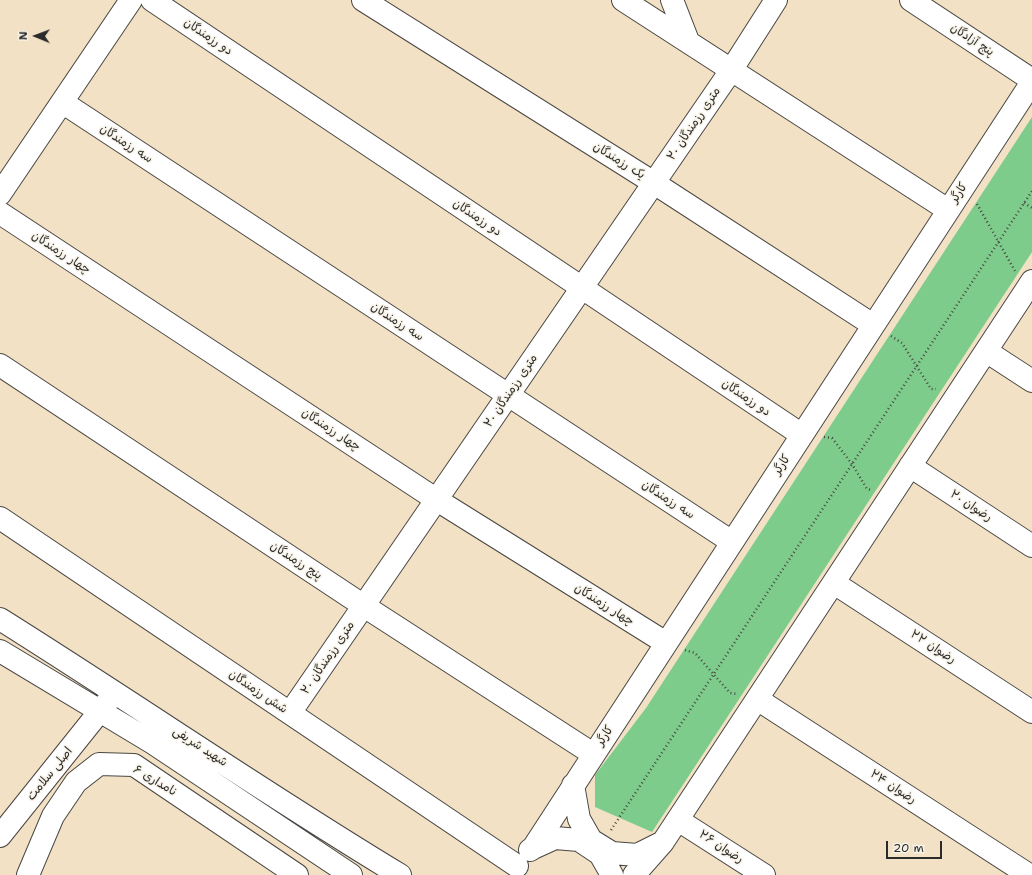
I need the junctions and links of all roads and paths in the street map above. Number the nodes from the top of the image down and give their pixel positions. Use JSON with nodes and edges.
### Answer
{"nodes":[{"id":1,"x":131,"y":0,"type":"edge"},
{"id":2,"x":152,"y":0,"type":"edge"},
{"id":3,"x":363,"y":0,"type":"edge"},
{"id":4,"x":623,"y":0,"type":"edge"},
{"id":5,"x":672,"y":0,"type":"edge"},
{"id":6,"x":776,"y":0,"type":"edge"},
{"id":7,"x":911,"y":0,"type":"edge"},
{"id":8,"x":688,"y":41,"type":"junction"},
{"id":9,"x":732,"y":69,"type":"junction"},
{"id":10,"x":1032,"y":81,"type":"edge"},
{"id":11,"x":62,"y":102,"type":"junction"},
{"id":12,"x":654,"y":183,"type":"junction"},
{"id":13,"x":965,"y":184,"type":"junction"},
{"id":14,"x":1032,"y":191,"type":"edge"},
{"id":15,"x":0,"y":194,"type":"edge"},
{"id":16,"x":1024,"y":203,"type":"junction"},
{"id":17,"x":1032,"y":208,"type":"edge"},
{"id":18,"x":948,"y":210,"type":"junction"},
{"id":19,"x":0,"y":213,"type":"edge"},
{"id":20,"x":998,"y":241,"type":"junction"},
{"id":21,"x":1029,"y":286,"type":"edge"},
{"id":22,"x":582,"y":288,"type":"junction"},
{"id":23,"x":873,"y":326,"type":"junction"},
{"id":24,"x":986,"y":351,"type":"junction"},
{"id":25,"x":0,"y":365,"type":"edge"},
{"id":26,"x":917,"y":366,"type":"junction"},
{"id":27,"x":1032,"y":381,"type":"edge"},
{"id":28,"x":961,"y":389,"type":"junction"},
{"id":29,"x":508,"y":396,"type":"junction"},
{"id":30,"x":802,"y":435,"type":"junction"},
{"id":31,"x":852,"y":464,"type":"junction"},
{"id":32,"x":910,"y":466,"type":"junction"},
{"id":33,"x":891,"y":495,"type":"junction"},
{"id":34,"x":437,"y":500,"type":"junction"},
{"id":35,"x":0,"y":518,"type":"edge"},
{"id":36,"x":732,"y":542,"type":"junction"},
{"id":37,"x":1032,"y":546,"type":"edge"},
{"id":38,"x":834,"y":583,"type":"junction"},
{"id":39,"x":364,"y":606,"type":"junction"},
{"id":40,"x":0,"y":619,"type":"edge"},
{"id":41,"x":666,"y":643,"type":"junction"},
{"id":42,"x":0,"y":651,"type":"edge"},
{"id":43,"x":714,"y":674,"type":"junction"},
{"id":44,"x":114,"y":691,"type":"junction"},
{"id":45,"x":757,"y":698,"type":"junction"},
{"id":46,"x":100,"y":712,"type":"junction"},
{"id":47,"x":1032,"y":712,"type":"edge"},
{"id":48,"x":290,"y":713,"type":"junction"},
{"id":49,"x":593,"y":754,"type":"junction"},
{"id":50,"x":573,"y":785,"type":"junction"},
{"id":51,"x":678,"y":820,"type":"junction"},
{"id":52,"x":0,"y":836,"type":"edge"},
{"id":53,"x":663,"y":842,"type":"junction"},
{"id":54,"x":348,"y":844,"type":"junction"},
{"id":55,"x":601,"y":846,"type":"junction"},
{"id":56,"x":533,"y":848,"type":"junction"},
{"id":57,"x":337,"y":871,"type":"edge"},
{"id":58,"x":515,"y":871,"type":"edge"},
{"id":59,"x":28,"y":875,"type":"edge"},
{"id":60,"x":297,"y":875,"type":"edge"},
{"id":61,"x":400,"y":875,"type":"edge"},
{"id":62,"x":612,"y":875,"type":"edge"},
{"id":63,"x":634,"y":875,"type":"edge"},
{"id":64,"x":764,"y":875,"type":"edge"},
{"id":65,"x":1029,"y":875,"type":"edge"}],
"edges":[{"from":1,"to":11,"type":"street"},
{"from":2,"to":22,"type":"street","name":"دو رزمندگان"},
{"from":3,"to":12,"type":"street","name":"یک رزمندگان"},
{"from":4,"to":8,"type":"street"},
{"from":5,"to":8,"type":"street"},
{"from":6,"to":9,"type":"street","name":"۲۰ متری رزمندگان"},
{"from":7,"to":10,"type":"street","name":"پنج آزادگان"},
{"from":8,"to":9,"type":"street"},
{"from":9,"to":12,"type":"street","name":"۲۰ متری رزمندگان"},
{"from":9,"to":18,"type":"street"},
{"from":10,"to":13,"type":"street","name":"کارگر"},
{"from":11,"to":15,"type":"street"},
{"from":11,"to":29,"type":"street","name":"سه رزمندگان"},
{"from":12,"to":22,"type":"street","name":"۲۰ متری رزمندگان"},
{"from":12,"to":23,"type":"street","name":"یک رزمندگان"},
{"from":13,"to":18,"type":"street","name":"کارگر"},
{"from":13,"to":20,"type":"path"},
{"from":14,"to":16,"type":"path"},
{"from":16,"to":17,"type":"path"},
{"from":16,"to":20,"type":"path"},
{"from":18,"to":23,"type":"street","name":"کارگر"},
{"from":19,"to":34,"type":"street","name":"چهار رزمندگان"},
{"from":20,"to":21,"type":"path"},
{"from":20,"to":26,"type":"path"},
{"from":21,"to":24,"type":"street"},
{"from":22,"to":29,"type":"street","name":"۲۰ متری رزمندگان"},
{"from":22,"to":30,"type":"street","name":"دو رزمندگان"},
{"from":23,"to":26,"type":"path"},
{"from":23,"to":30,"type":"street","name":"کارگر"},
{"from":24,"to":27,"type":"street"},
{"from":24,"to":28,"type":"street"},
{"from":25,"to":39,"type":"street","name":"پنج رزمندگان"},
{"from":26,"to":28,"type":"path"},
{"from":26,"to":31,"type":"path"},
{"from":28,"to":32,"type":"street"},
{"from":29,"to":34,"type":"street","name":"۲۰ متری رزمندگان"},
{"from":29,"to":36,"type":"street","name":"سه رزمندگان"},
{"from":30,"to":31,"type":"path"},
{"from":30,"to":36,"type":"street","name":"کارگر"},
{"from":31,"to":33,"type":"path"},
{"from":31,"to":43,"type":"path"},
{"from":32,"to":33,"type":"street"},
{"from":32,"to":37,"type":"street","name":"رضوان ۲۰"},
{"from":33,"to":38,"type":"street"},
{"from":34,"to":39,"type":"street","name":"۲۰ متری رزمندگان"},
{"from":34,"to":41,"type":"street","name":"چهار رزمندگان"},
{"from":35,"to":48,"type":"street","name":"شش رزمندگان"},
{"from":36,"to":41,"type":"street","name":"کارگر"},
{"from":38,"to":45,"type":"street"},
{"from":38,"to":47,"type":"street","name":"رضوان ۲۲"},
{"from":39,"to":48,"type":"street","name":"۲۰ متری رزمندگان"},
{"from":39,"to":49,"type":"street","name":"پنج رزمندگان"},
{"from":40,"to":44,"type":"street","name":"شهید شریفی"},
{"from":41,"to":43,"type":"path"},
{"from":41,"to":49,"type":"street","name":"کارگر"},
{"from":42,"to":46,"type":"street","name":"شهید شریفی"},
{"from":43,"to":45,"type":"path"},
{"from":43,"to":55,"type":"path"},
{"from":44,"to":46,"type":"street","name":"اصلی سلامت"},
{"from":44,"to":54,"type":"street","name":"شهید شریفی"},
{"from":45,"to":51,"type":"street"},
{"from":45,"to":65,"type":"street","name":"رضوان ۲۴"},
{"from":46,"to":52,"type":"street","name":"اصلی سلامت"},
{"from":46,"to":57,"type":"street","name":"شهید شریفی"},
{"from":48,"to":58,"type":"street","name":"شش رزمندگان"},
{"from":49,"to":50,"type":"street","name":"کارگر"},
{"from":50,"to":55,"type":"street"},
{"from":50,"to":56,"type":"street","name":"کارگر"},
{"from":51,"to":53,"type":"street"},
{"from":51,"to":64,"type":"street","name":"رضوان ۲۶"},
{"from":53,"to":55,"type":"street"},
{"from":53,"to":63,"type":"street"},
{"from":54,"to":57,"type":"street"},
{"from":54,"to":61,"type":"street","name":"شهید شریفی"},
{"from":56,"to":58,"type":"street"},
{"from":56,"to":62,"type":"street"},
{"from":57,"to":60,"type":"street","name":"نامداری ۶"},
{"from":59,"to":60,"type":"street","name":"نامداری ۶"}]}
